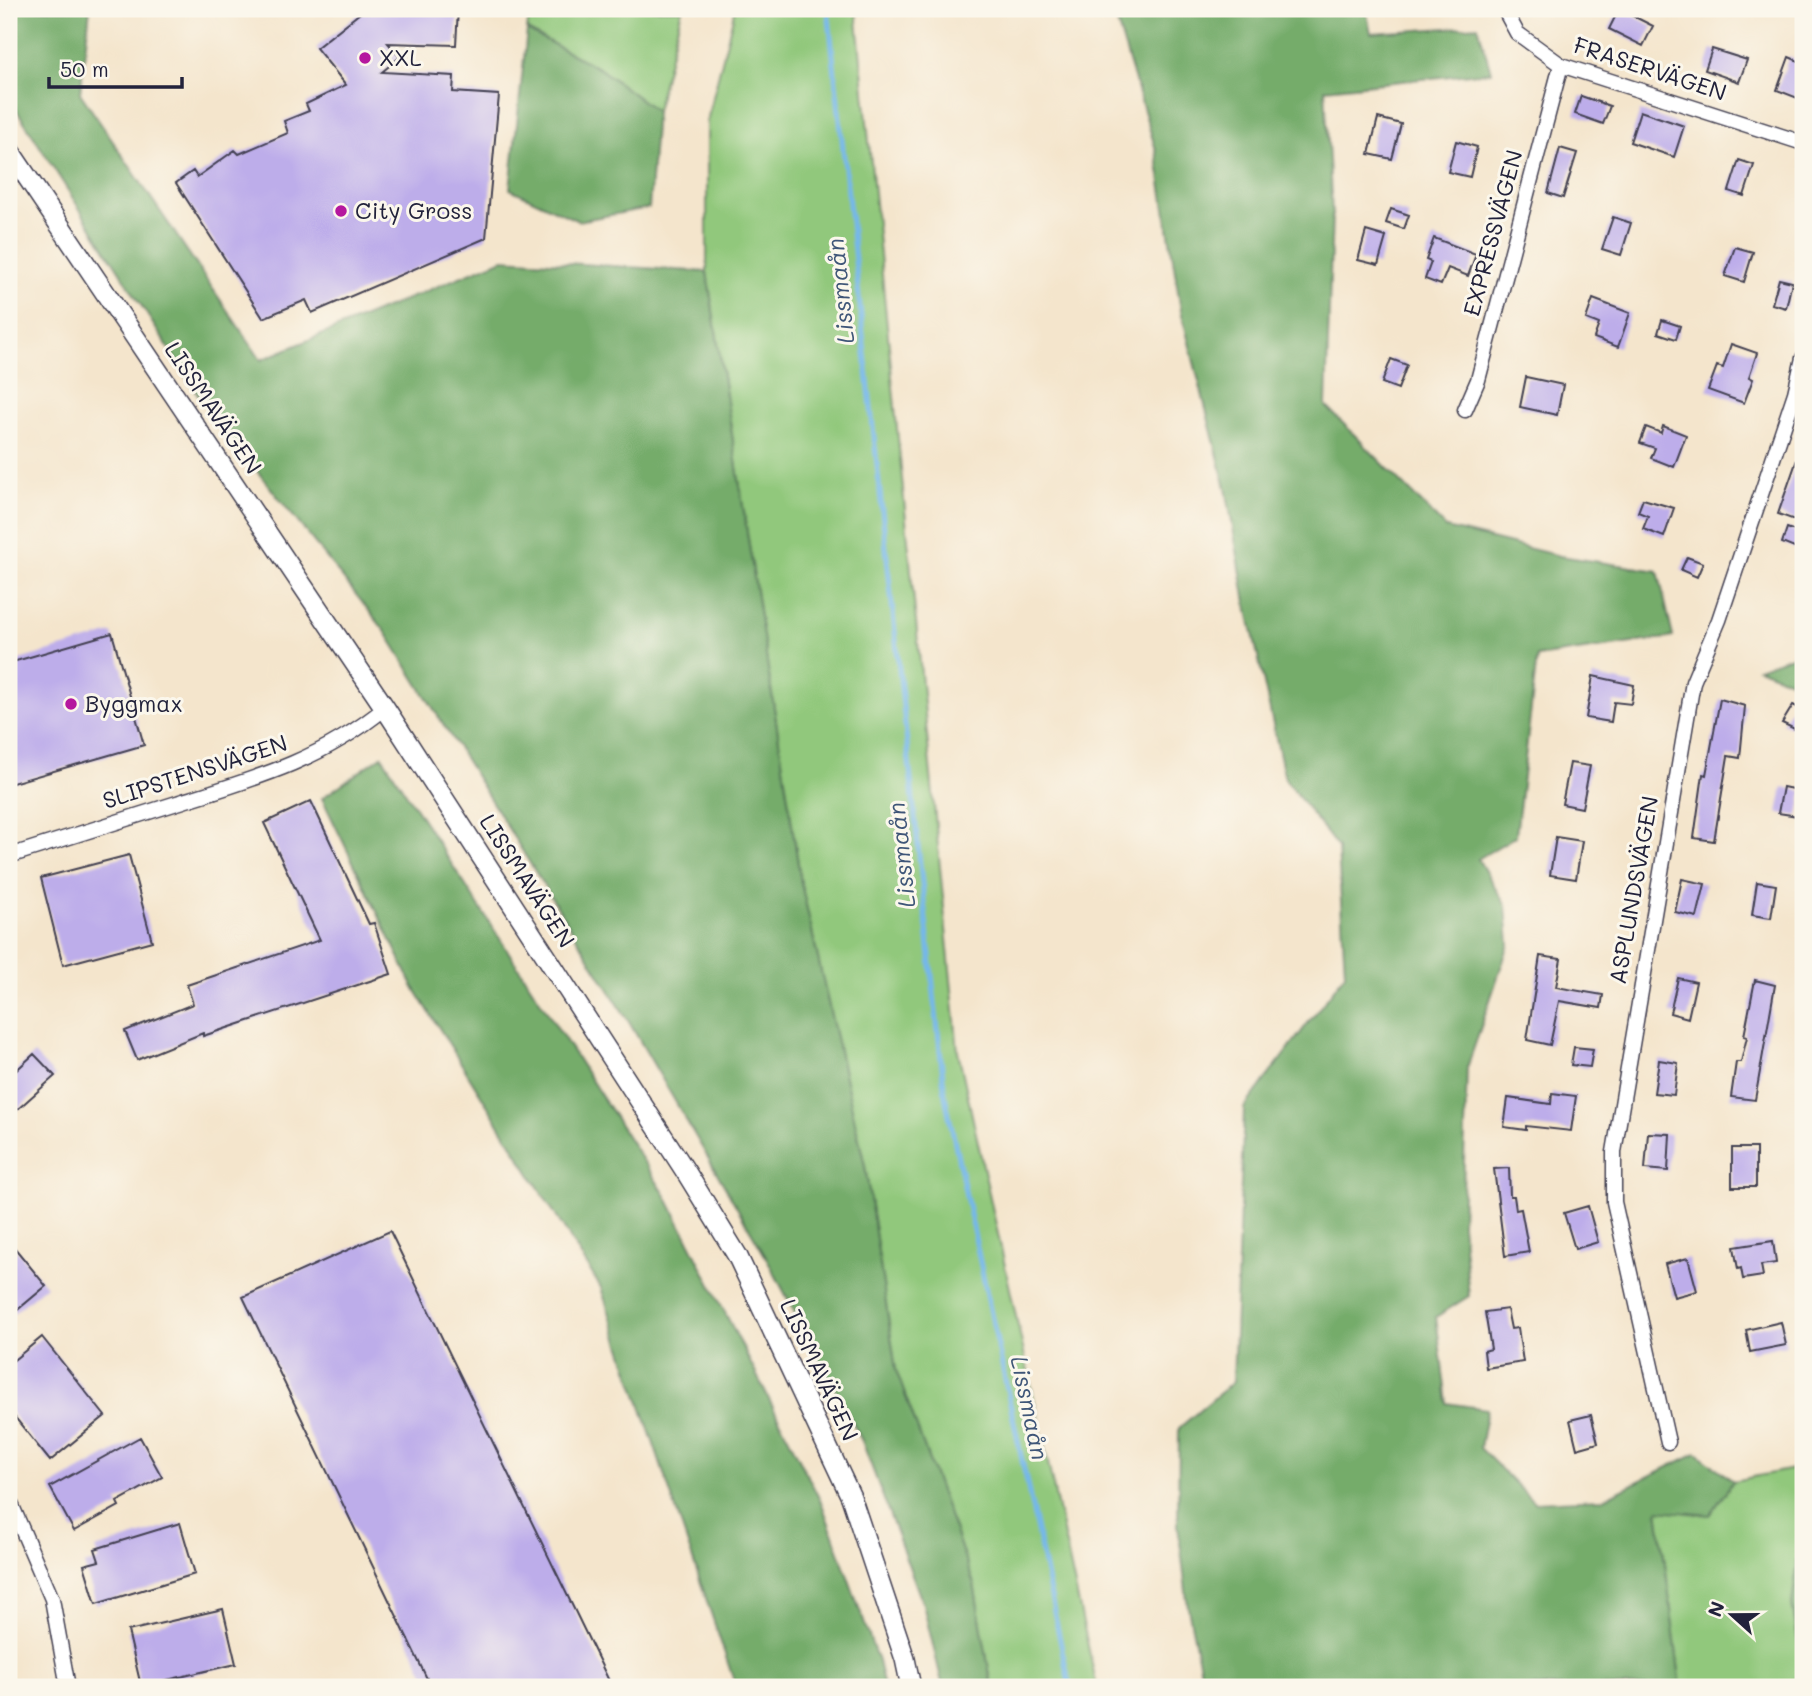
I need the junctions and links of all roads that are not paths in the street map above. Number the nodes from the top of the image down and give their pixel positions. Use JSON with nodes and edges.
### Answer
{"nodes":[{"id":1,"x":1504,"y":9,"type":"edge"},
{"id":2,"x":1561,"y":65,"type":"junction"},
{"id":3,"x":1803,"y":143,"type":"edge"},
{"id":4,"x":9,"y":150,"type":"edge"},
{"id":5,"x":1803,"y":358,"type":"edge"},
{"id":6,"x":1465,"y":410,"type":"dead end"},
{"id":7,"x":385,"y":708,"type":"junction"},
{"id":8,"x":9,"y":856,"type":"edge"},
{"id":9,"x":1668,"y":1442,"type":"dead end"},
{"id":10,"x":9,"y":1499,"type":"edge"},
{"id":11,"x":68,"y":1687,"type":"edge"},
{"id":12,"x":911,"y":1687,"type":"edge"}],
"edges":[{"from":1,"to":2,"type":"street","name":"FRASERVÄGEN"},
{"from":2,"to":3,"type":"street","name":"FRASERVÄGEN"},
{"from":2,"to":6,"type":"street","name":"EXPRESSVÄGEN"},
{"from":4,"to":7,"type":"street","name":"LISSMAVÄGEN"},
{"from":5,"to":9,"type":"street","name":"ASPLUNDSVÄGEN"},
{"from":7,"to":8,"type":"street","name":"SLIPSTENSVÄGEN"},
{"from":7,"to":12,"type":"street","name":"LISSMAVÄGEN"},
{"from":10,"to":11,"type":"street"}]}
